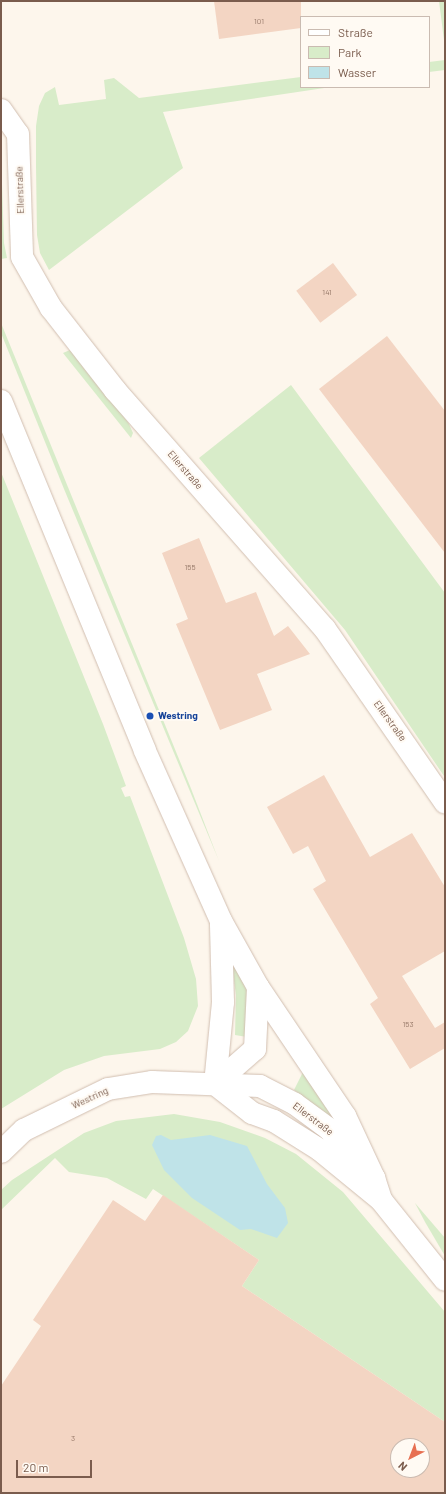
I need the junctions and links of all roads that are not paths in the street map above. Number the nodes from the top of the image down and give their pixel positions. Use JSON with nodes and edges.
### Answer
{"nodes":[{"id":1,"x":1,"y":110,"type":"edge"},
{"id":2,"x":1,"y":401,"type":"edge"},
{"id":3,"x":445,"y":802,"type":"edge"},
{"id":4,"x":221,"y":921,"type":"junction"},
{"id":5,"x":258,"y":987,"type":"junction"},
{"id":6,"x":215,"y":1084,"type":"junction"},
{"id":7,"x":1,"y":1152,"type":"edge"},
{"id":8,"x":374,"y":1178,"type":"junction"},
{"id":9,"x":381,"y":1200,"type":"junction"},
{"id":10,"x":444,"y":1279,"type":"edge"}],
"edges":[{"from":1,"to":3,"type":"main road","name":"Ellerstraße"},
{"from":2,"to":4,"type":"main road"},
{"from":4,"to":5,"type":"main road"},
{"from":4,"to":6,"type":"main road"},
{"from":5,"to":6,"type":"main road"},
{"from":5,"to":8,"type":"main road"},
{"from":6,"to":7,"type":"main road","name":"Westring"},
{"from":6,"to":8,"type":"main road","name":"Ellerstraße"},
{"from":6,"to":9,"type":"main road","name":"Ellerstraße"},
{"from":8,"to":9,"type":"main road","name":"Ellerstraße"},
{"from":9,"to":10,"type":"main road","name":"Ellerstraße"}]}
